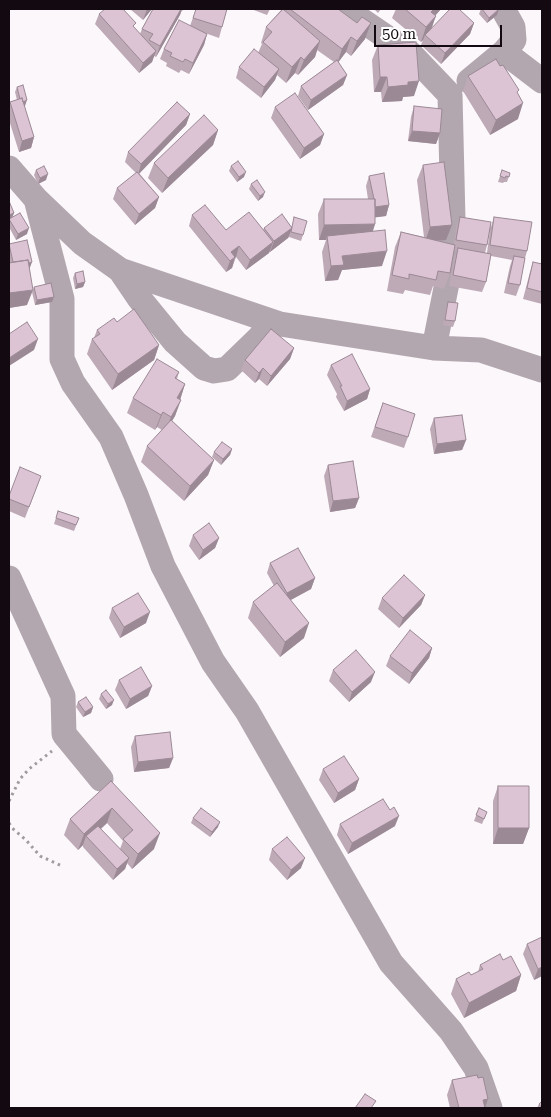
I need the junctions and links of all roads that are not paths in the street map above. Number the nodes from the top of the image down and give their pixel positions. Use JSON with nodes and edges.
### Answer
{"nodes":[{"id":1,"x":345,"y":9,"type":"edge"},
{"id":2,"x":503,"y":9,"type":"edge"},
{"id":3,"x":504,"y":52,"type":"junction"},
{"id":4,"x":542,"y":81,"type":"edge"},
{"id":5,"x":450,"y":95,"type":"junction"},
{"id":6,"x":9,"y":168,"type":"edge"},
{"id":7,"x":36,"y":199,"type":"junction"},
{"id":8,"x":120,"y":270,"type":"junction"},
{"id":9,"x":280,"y":324,"type":"junction"},
{"id":10,"x":434,"y":348,"type":"junction"},
{"id":11,"x":542,"y":370,"type":"edge"},
{"id":12,"x":9,"y":578,"type":"edge"},
{"id":13,"x":101,"y":779,"type":"dead end"},
{"id":14,"x":490,"y":1108,"type":"edge"}],
"edges":[{"from":1,"to":5,"type":"street"},
{"from":2,"to":3,"type":"street"},
{"from":3,"to":4,"type":"street"},
{"from":3,"to":5,"type":"street"},
{"from":5,"to":10,"type":"street"},
{"from":6,"to":7,"type":"street"},
{"from":7,"to":8,"type":"street"},
{"from":7,"to":14,"type":"street"},
{"from":8,"to":9,"type":"street"},
{"from":8,"to":9,"type":"street"},
{"from":9,"to":10,"type":"street"},
{"from":10,"to":11,"type":"street"},
{"from":12,"to":13,"type":"street"}]}
